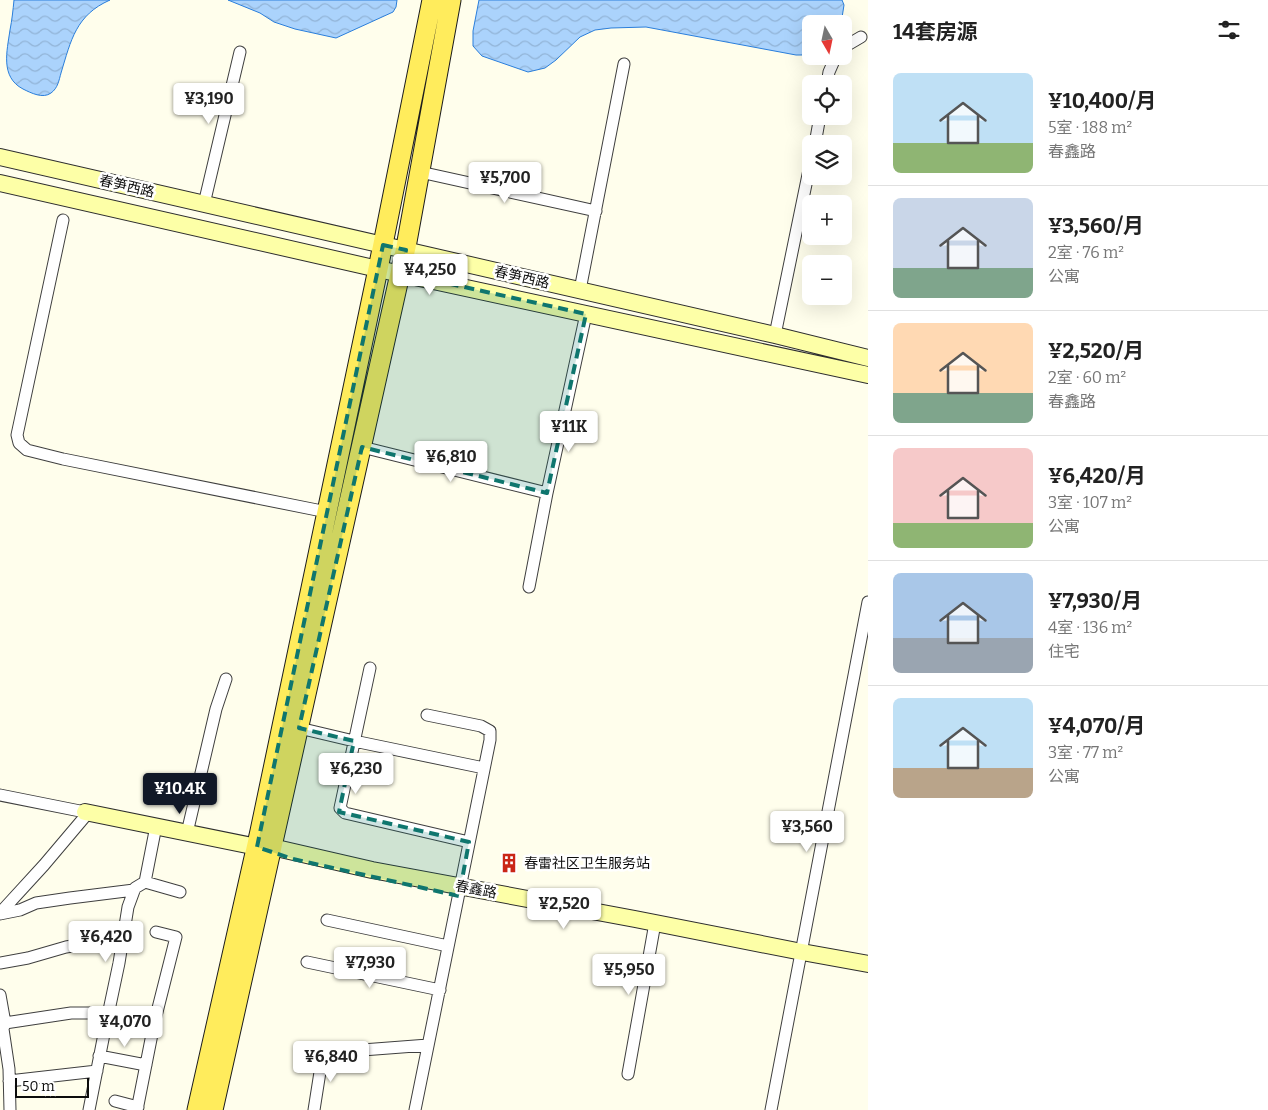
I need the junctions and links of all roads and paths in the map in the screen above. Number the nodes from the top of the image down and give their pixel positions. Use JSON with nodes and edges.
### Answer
{"nodes":[{"id":1,"x":432,"y":0,"type":"edge"},
{"id":2,"x":451,"y":0,"type":"edge"},
{"id":3,"x":860,"y":37,"type":"dead end"},
{"id":4,"x":852,"y":42,"type":"edge"},
{"id":5,"x":240,"y":52,"type":"dead end"},
{"id":6,"x":624,"y":64,"type":"dead end"},
{"id":7,"x":0,"y":156,"type":"edge"},
{"id":8,"x":420,"y":172,"type":"junction"},
{"id":9,"x":0,"y":183,"type":"edge"},
{"id":10,"x":806,"y":185,"type":"edge"},
{"id":11,"x":204,"y":204,"type":"junction"},
{"id":12,"x":596,"y":210,"type":"junction"},
{"id":13,"x":63,"y":220,"type":"dead end"},
{"id":14,"x":383,"y":245,"type":"junction"},
{"id":15,"x":406,"y":250,"type":"junction"},
{"id":16,"x":378,"y":269,"type":"junction"},
{"id":17,"x":400,"y":273,"type":"junction"},
{"id":18,"x":580,"y":290,"type":"junction"},
{"id":19,"x":586,"y":314,"type":"junction"},
{"id":20,"x":775,"y":335,"type":"junction"},
{"id":21,"x":868,"y":358,"type":"edge"},
{"id":22,"x":868,"y":375,"type":"edge"},
{"id":23,"x":362,"y":447,"type":"junction"},
{"id":24,"x":547,"y":493,"type":"junction"},
{"id":25,"x":327,"y":512,"type":"junction"},
{"id":26,"x":529,"y":587,"type":"dead end"},
{"id":27,"x":868,"y":602,"type":"edge"},
{"id":28,"x":370,"y":668,"type":"dead end"},
{"id":29,"x":226,"y":679,"type":"dead end"},
{"id":30,"x":427,"y":715,"type":"dead end"},
{"id":31,"x":299,"y":728,"type":"junction"},
{"id":32,"x":354,"y":741,"type":"junction"},
{"id":33,"x":484,"y":768,"type":"junction"},
{"id":34,"x":0,"y":795,"type":"edge"},
{"id":35,"x":87,"y":812,"type":"junction"},
{"id":36,"x":156,"y":826,"type":"junction"},
{"id":37,"x":187,"y":833,"type":"junction"},
{"id":38,"x":469,"y":842,"type":"junction"},
{"id":39,"x":267,"y":848,"type":"junction"},
{"id":40,"x":145,"y":882,"type":"junction"},
{"id":41,"x":134,"y":890,"type":"junction"},
{"id":42,"x":460,"y":891,"type":"junction"},
{"id":43,"x":180,"y":892,"type":"dead end"},
{"id":44,"x":0,"y":914,"type":"edge"},
{"id":45,"x":327,"y":920,"type":"dead end"},
{"id":46,"x":655,"y":927,"type":"junction"},
{"id":47,"x":156,"y":932,"type":"dead end"},
{"id":48,"x":124,"y":937,"type":"junction"},
{"id":49,"x":448,"y":946,"type":"junction"},
{"id":50,"x":801,"y":956,"type":"junction"},
{"id":51,"x":307,"y":962,"type":"dead end"},
{"id":52,"x":0,"y":963,"type":"edge"},
{"id":53,"x":868,"y":964,"type":"edge"},
{"id":54,"x":868,"y":973,"type":"edge"},
{"id":55,"x":440,"y":990,"type":"junction"},
{"id":56,"x":0,"y":995,"type":"edge"},
{"id":57,"x":108,"y":1013,"type":"junction"},
{"id":58,"x":155,"y":1022,"type":"junction"},
{"id":59,"x":2,"y":1027,"type":"edge"},
{"id":60,"x":428,"y":1045,"type":"junction"},
{"id":61,"x":100,"y":1056,"type":"junction"},
{"id":62,"x":146,"y":1065,"type":"junction"},
{"id":63,"x":97,"y":1071,"type":"junction"},
{"id":64,"x":628,"y":1074,"type":"dead end"},
{"id":65,"x":9,"y":1081,"type":"junction"},
{"id":66,"x":115,"y":1101,"type":"dead end"},
{"id":67,"x":138,"y":1109,"type":"edge"},
{"id":68,"x":10,"y":1110,"type":"edge"},
{"id":69,"x":89,"y":1110,"type":"edge"},
{"id":70,"x":197,"y":1110,"type":"edge"},
{"id":71,"x":213,"y":1110,"type":"edge"},
{"id":72,"x":314,"y":1110,"type":"edge"},
{"id":73,"x":415,"y":1110,"type":"edge"},
{"id":74,"x":771,"y":1110,"type":"edge"}],
"edges":[{"from":1,"to":14,"type":"main road"},
{"from":2,"to":8,"type":"main road"},
{"from":3,"to":4,"type":"street"},
{"from":5,"to":11,"type":"street"},
{"from":6,"to":12,"type":"street"},
{"from":7,"to":11,"type":"main road","name":"春笋西路"},
{"from":8,"to":12,"type":"street"},
{"from":8,"to":15,"type":"main road"},
{"from":9,"to":16,"type":"main road","name":"春笋西路"},
{"from":10,"to":20,"type":"street"},
{"from":11,"to":14,"type":"main road","name":"春笋西路"},
{"from":12,"to":18,"type":"street"},
{"from":13,"to":25,"type":"street"},
{"from":14,"to":15,"type":"main road","name":"春笋西路"},
{"from":14,"to":16,"type":"main road"},
{"from":15,"to":17,"type":"main road"},
{"from":15,"to":18,"type":"main road","name":"春笋西路"},
{"from":16,"to":17,"type":"main road","name":"春笋西路"},
{"from":16,"to":25,"type":"main road"},
{"from":17,"to":19,"type":"main road","name":"春笋西路"},
{"from":17,"to":23,"type":"main road"},
{"from":18,"to":20,"type":"main road","name":"春笋西路"},
{"from":19,"to":22,"type":"main road","name":"春笋西路"},
{"from":19,"to":24,"type":"street"},
{"from":20,"to":21,"type":"main road","name":"春笋西路"},
{"from":23,"to":24,"type":"street"},
{"from":23,"to":31,"type":"main road"},
{"from":24,"to":26,"type":"street"},
{"from":25,"to":39,"type":"main road"},
{"from":27,"to":50,"type":"street"},
{"from":28,"to":32,"type":"street"},
{"from":29,"to":37,"type":"street"},
{"from":30,"to":33,"type":"street"},
{"from":31,"to":32,"type":"street"},
{"from":31,"to":39,"type":"main road"},
{"from":32,"to":33,"type":"street"},
{"from":32,"to":38,"type":"street"},
{"from":33,"to":38,"type":"street"},
{"from":34,"to":35,"type":"street"},
{"from":35,"to":36,"type":"main road","name":"春鑫路"},
{"from":35,"to":44,"type":"street"},
{"from":36,"to":37,"type":"main road","name":"春鑫路"},
{"from":36,"to":40,"type":"street"},
{"from":37,"to":39,"type":"main road","name":"春鑫路"},
{"from":38,"to":42,"type":"street"},
{"from":39,"to":42,"type":"main road","name":"春鑫路"},
{"from":39,"to":70,"type":"main road"},
{"from":39,"to":71,"type":"main road"},
{"from":40,"to":41,"type":"street"},
{"from":40,"to":43,"type":"street"},
{"from":41,"to":44,"type":"street"},
{"from":41,"to":48,"type":"street"},
{"from":42,"to":46,"type":"main road","name":"春鑫路"},
{"from":42,"to":49,"type":"street"},
{"from":45,"to":49,"type":"street"},
{"from":46,"to":50,"type":"main road","name":"春鑫路"},
{"from":46,"to":64,"type":"street"},
{"from":47,"to":58,"type":"street"},
{"from":48,"to":52,"type":"street"},
{"from":48,"to":57,"type":"street"},
{"from":49,"to":55,"type":"street"},
{"from":50,"to":53,"type":"main road","name":"春鑫路"},
{"from":50,"to":54,"type":"main road","name":"春鑫路"},
{"from":50,"to":74,"type":"street"},
{"from":51,"to":55,"type":"street"},
{"from":55,"to":60,"type":"street"},
{"from":56,"to":59,"type":"street"},
{"from":57,"to":58,"type":"street"},
{"from":57,"to":59,"type":"street"},
{"from":57,"to":61,"type":"street"},
{"from":58,"to":62,"type":"street"},
{"from":59,"to":65,"type":"street"},
{"from":60,"to":72,"type":"street"},
{"from":60,"to":73,"type":"street"},
{"from":61,"to":62,"type":"street"},
{"from":61,"to":63,"type":"street"},
{"from":62,"to":67,"type":"street"},
{"from":63,"to":65,"type":"street"},
{"from":63,"to":69,"type":"street"},
{"from":65,"to":68,"type":"street"},
{"from":66,"to":67,"type":"street"}]}
